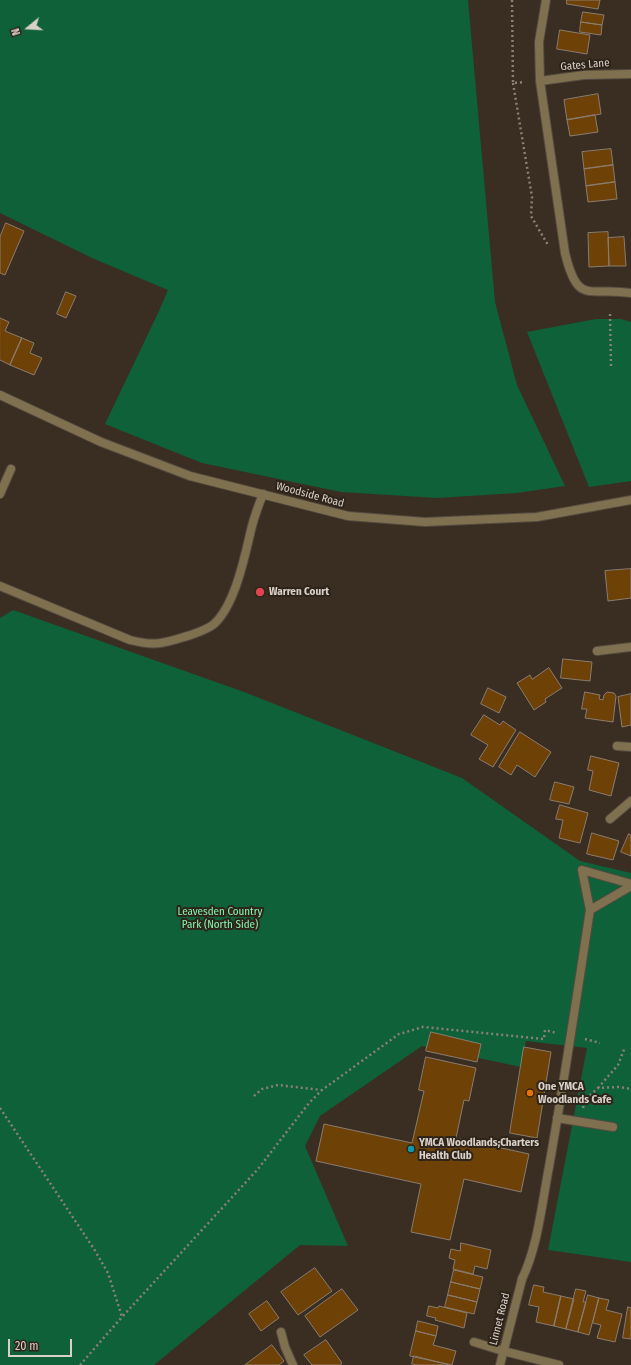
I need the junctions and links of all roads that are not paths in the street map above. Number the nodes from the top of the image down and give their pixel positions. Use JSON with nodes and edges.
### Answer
{"nodes":[{"id":1,"x":546,"y":0,"type":"edge"},
{"id":2,"x":631,"y":74,"type":"edge"},
{"id":3,"x":540,"y":81,"type":"junction"},
{"id":4,"x":631,"y":293,"type":"edge"},
{"id":5,"x":0,"y":395,"type":"edge"},
{"id":6,"x":11,"y":469,"type":"dead end"},
{"id":7,"x":0,"y":494,"type":"edge"},
{"id":8,"x":263,"y":494,"type":"junction"},
{"id":9,"x":631,"y":500,"type":"edge"},
{"id":10,"x":0,"y":586,"type":"edge"},
{"id":11,"x":631,"y":647,"type":"edge"},
{"id":12,"x":597,"y":651,"type":"dead end"},
{"id":13,"x":617,"y":746,"type":"dead end"},
{"id":14,"x":631,"y":747,"type":"edge"},
{"id":15,"x":631,"y":800,"type":"edge"},
{"id":16,"x":610,"y":819,"type":"dead end"},
{"id":17,"x":631,"y":885,"type":"edge"},
{"id":18,"x":590,"y":910,"type":"junction"},
{"id":19,"x":557,"y":1118,"type":"junction"},
{"id":20,"x":613,"y":1128,"type":"dead end"},
{"id":21,"x":281,"y":1332,"type":"dead end"},
{"id":22,"x":474,"y":1342,"type":"dead end"},
{"id":23,"x":503,"y":1351,"type":"junction"},
{"id":24,"x":293,"y":1365,"type":"edge"},
{"id":25,"x":500,"y":1365,"type":"edge"},
{"id":26,"x":560,"y":1365,"type":"edge"}],
"edges":[{"from":1,"to":3,"type":"street"},
{"from":2,"to":3,"type":"street","name":"Gates Lane"},
{"from":3,"to":4,"type":"street"},
{"from":5,"to":8,"type":"street","name":"Woodside Road"},
{"from":6,"to":7,"type":"street"},
{"from":8,"to":9,"type":"street","name":"Woodside Road"},
{"from":8,"to":10,"type":"street"},
{"from":11,"to":12,"type":"street"},
{"from":13,"to":14,"type":"street"},
{"from":15,"to":16,"type":"street"},
{"from":17,"to":18,"type":"street"},
{"from":17,"to":18,"type":"street"},
{"from":18,"to":19,"type":"street","name":"Linnet Road"},
{"from":19,"to":20,"type":"street"},
{"from":19,"to":23,"type":"street","name":"Linnet Road"},
{"from":21,"to":24,"type":"street"},
{"from":22,"to":23,"type":"street"},
{"from":23,"to":25,"type":"street","name":"Linnet Road"},
{"from":23,"to":26,"type":"street"}]}
